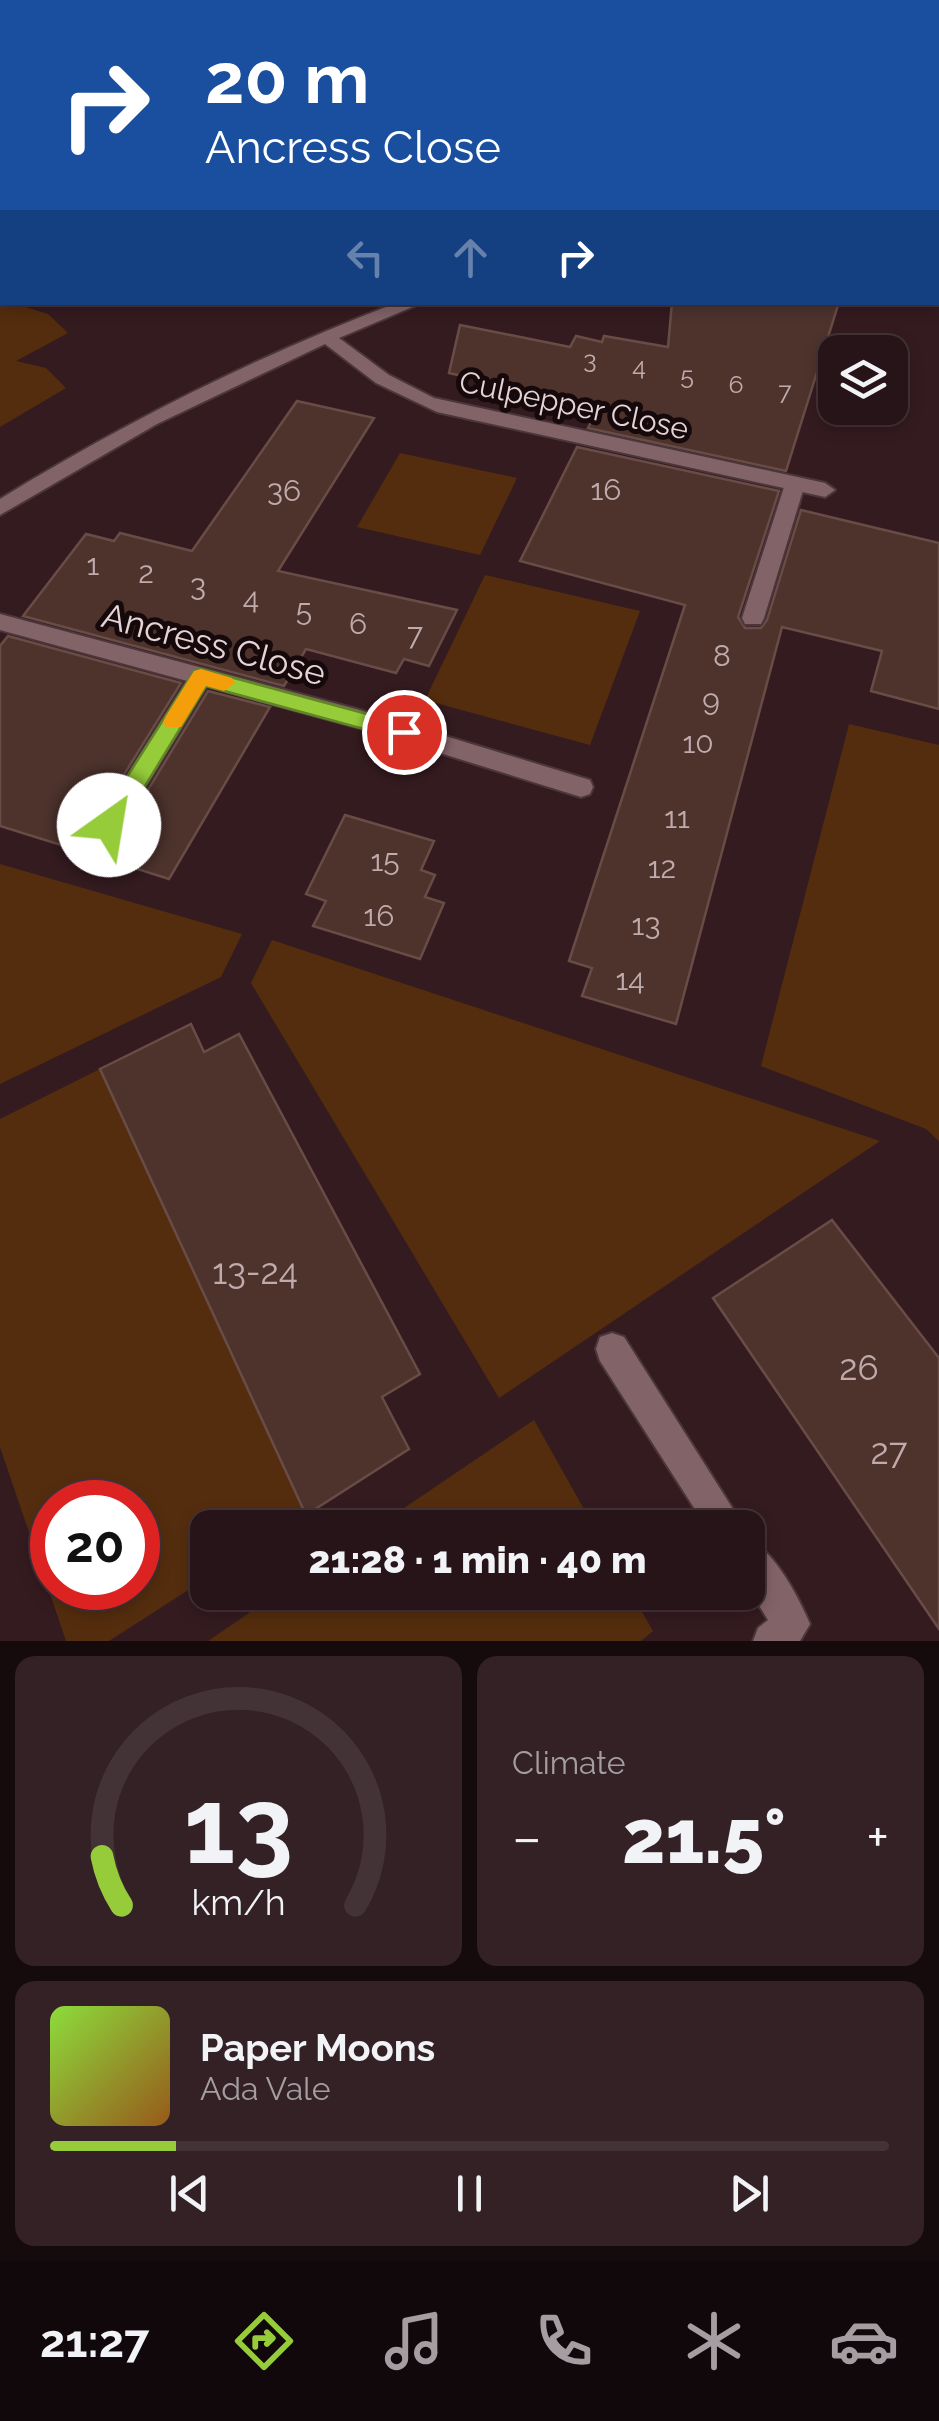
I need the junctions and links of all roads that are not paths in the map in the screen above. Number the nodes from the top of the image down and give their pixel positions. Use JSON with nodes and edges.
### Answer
{"nodes":[{"id":1,"x":406,"y":305,"type":"edge"},
{"id":2,"x":328,"y":338,"type":"junction"},
{"id":3,"x":795,"y":484,"type":"junction"},
{"id":4,"x":825,"y":490,"type":"dead end"},
{"id":5,"x":0,"y":508,"type":"edge"},
{"id":6,"x":753,"y":618,"type":"dead end"},
{"id":7,"x":0,"y":622,"type":"edge"},
{"id":8,"x":201,"y":677,"type":"junction"},
{"id":9,"x":582,"y":787,"type":"dead end"},
{"id":10,"x":91,"y":854,"type":"dead end"},
{"id":11,"x":612,"y":1349,"type":"dead end"},
{"id":12,"x":716,"y":1510,"type":"edge"},
{"id":13,"x":765,"y":1582,"type":"edge"},
{"id":14,"x":771,"y":1641,"type":"edge"}],
"edges":[{"from":1,"to":2,"type":"street"},
{"from":2,"to":3,"type":"street","name":"Culpepper Close"},
{"from":2,"to":5,"type":"street"},
{"from":3,"to":4,"type":"street","name":"Culpepper Close"},
{"from":3,"to":6,"type":"street"},
{"from":7,"to":8,"type":"street","name":"Ancress Close"},
{"from":8,"to":9,"type":"street","name":"Ancress Close"},
{"from":8,"to":10,"type":"street"},
{"from":11,"to":12,"type":"street"},
{"from":13,"to":14,"type":"street"}]}
